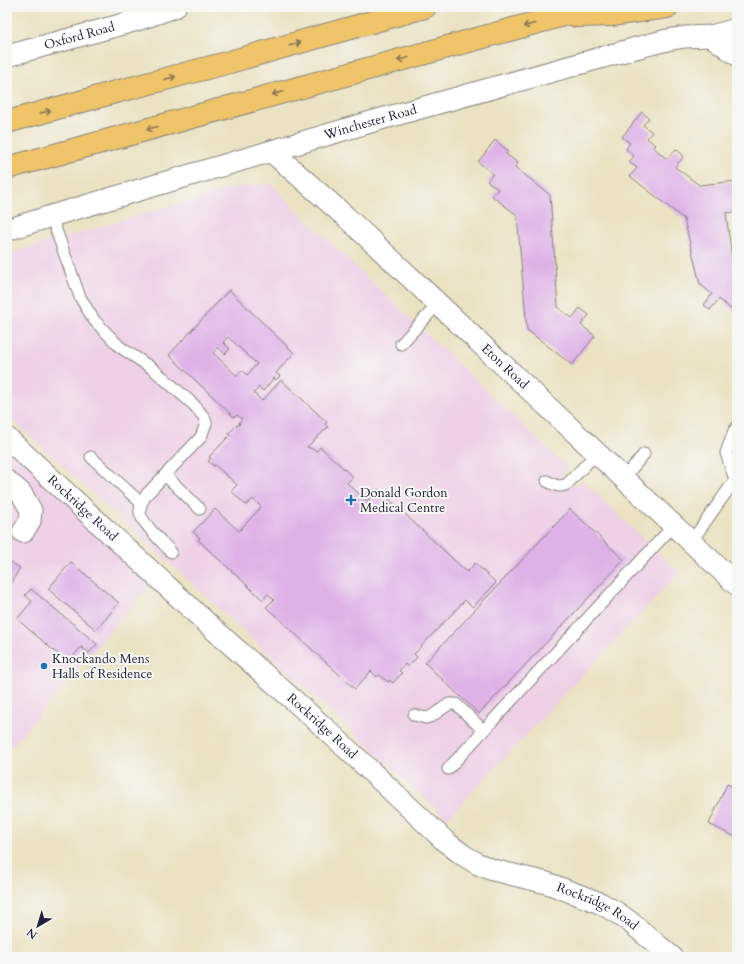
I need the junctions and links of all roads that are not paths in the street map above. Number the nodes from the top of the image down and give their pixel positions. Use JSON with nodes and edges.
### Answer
{"nodes":[{"id":1,"x":174,"y":7,"type":"edge"},
{"id":2,"x":425,"y":7,"type":"edge"},
{"id":3,"x":593,"y":7,"type":"edge"},
{"id":4,"x":667,"y":7,"type":"edge"},
{"id":5,"x":556,"y":17,"type":"junction"},
{"id":6,"x":737,"y":29,"type":"edge"},
{"id":7,"x":711,"y":36,"type":"junction"},
{"id":8,"x":737,"y":55,"type":"edge"},
{"id":9,"x":7,"y":56,"type":"edge"},
{"id":10,"x":7,"y":122,"type":"edge"},
{"id":11,"x":271,"y":151,"type":"junction"},
{"id":12,"x":7,"y":168,"type":"edge"},
{"id":13,"x":51,"y":216,"type":"junction"},
{"id":14,"x":7,"y":230,"type":"edge"},
{"id":15,"x":438,"y":304,"type":"junction"},
{"id":16,"x":401,"y":344,"type":"dead end"},
{"id":17,"x":737,"y":427,"type":"edge"},
{"id":18,"x":7,"y":438,"type":"edge"},
{"id":19,"x":597,"y":453,"type":"junction"},
{"id":20,"x":644,"y":454,"type":"dead end"},
{"id":21,"x":91,"y":457,"type":"dead end"},
{"id":22,"x":165,"y":475,"type":"junction"},
{"id":23,"x":624,"y":478,"type":"junction"},
{"id":24,"x":7,"y":481,"type":"edge"},
{"id":25,"x":547,"y":481,"type":"dead end"},
{"id":26,"x":736,"y":481,"type":"edge"},
{"id":27,"x":141,"y":503,"type":"junction"},
{"id":28,"x":200,"y":509,"type":"dead end"},
{"id":29,"x":674,"y":525,"type":"junction"},
{"id":30,"x":23,"y":532,"type":"dead end"},
{"id":31,"x":691,"y":542,"type":"junction"},
{"id":32,"x":171,"y":552,"type":"dead end"},
{"id":33,"x":737,"y":585,"type":"edge"},
{"id":34,"x":414,"y":715,"type":"dead end"},
{"id":35,"x":484,"y":730,"type":"junction"},
{"id":36,"x":448,"y":769,"type":"dead end"},
{"id":37,"x":672,"y":957,"type":"edge"}],
"edges":[{"from":1,"to":9,"type":"street","name":"Oxford Road"},
{"from":10,"to":2,"type":"highway","one_way":true},
{"from":3,"to":5,"type":"highway"},
{"from":4,"to":5,"type":"highway"},
{"from":5,"to":12,"type":"highway","one_way":true},
{"from":6,"to":7,"type":"street","name":"Winchester Road"},
{"from":7,"to":8,"type":"street"},
{"from":7,"to":11,"type":"street","name":"Winchester Road"},
{"from":11,"to":13,"type":"street","name":"Winchester Road"},
{"from":11,"to":15,"type":"street","name":"Eton Road"},
{"from":13,"to":14,"type":"street","name":"Winchester Road"},
{"from":13,"to":22,"type":"lane"},
{"from":15,"to":16,"type":"lane"},
{"from":15,"to":19,"type":"street","name":"Eton Road"},
{"from":17,"to":26,"type":"lane"},
{"from":18,"to":37,"type":"street","name":"Rockridge Road"},
{"from":19,"to":23,"type":"street","name":"Eton Road"},
{"from":19,"to":25,"type":"lane"},
{"from":20,"to":23,"type":"lane"},
{"from":21,"to":27,"type":"lane"},
{"from":22,"to":27,"type":"lane"},
{"from":22,"to":28,"type":"lane"},
{"from":23,"to":29,"type":"street","name":"Eton Road"},
{"from":24,"to":30,"type":"street"},
{"from":26,"to":31,"type":"lane"},
{"from":27,"to":32,"type":"lane"},
{"from":29,"to":31,"type":"street","name":"Eton Road"},
{"from":29,"to":35,"type":"lane"},
{"from":31,"to":33,"type":"street","name":"Eton Road"},
{"from":34,"to":35,"type":"lane"},
{"from":35,"to":36,"type":"lane"}]}
